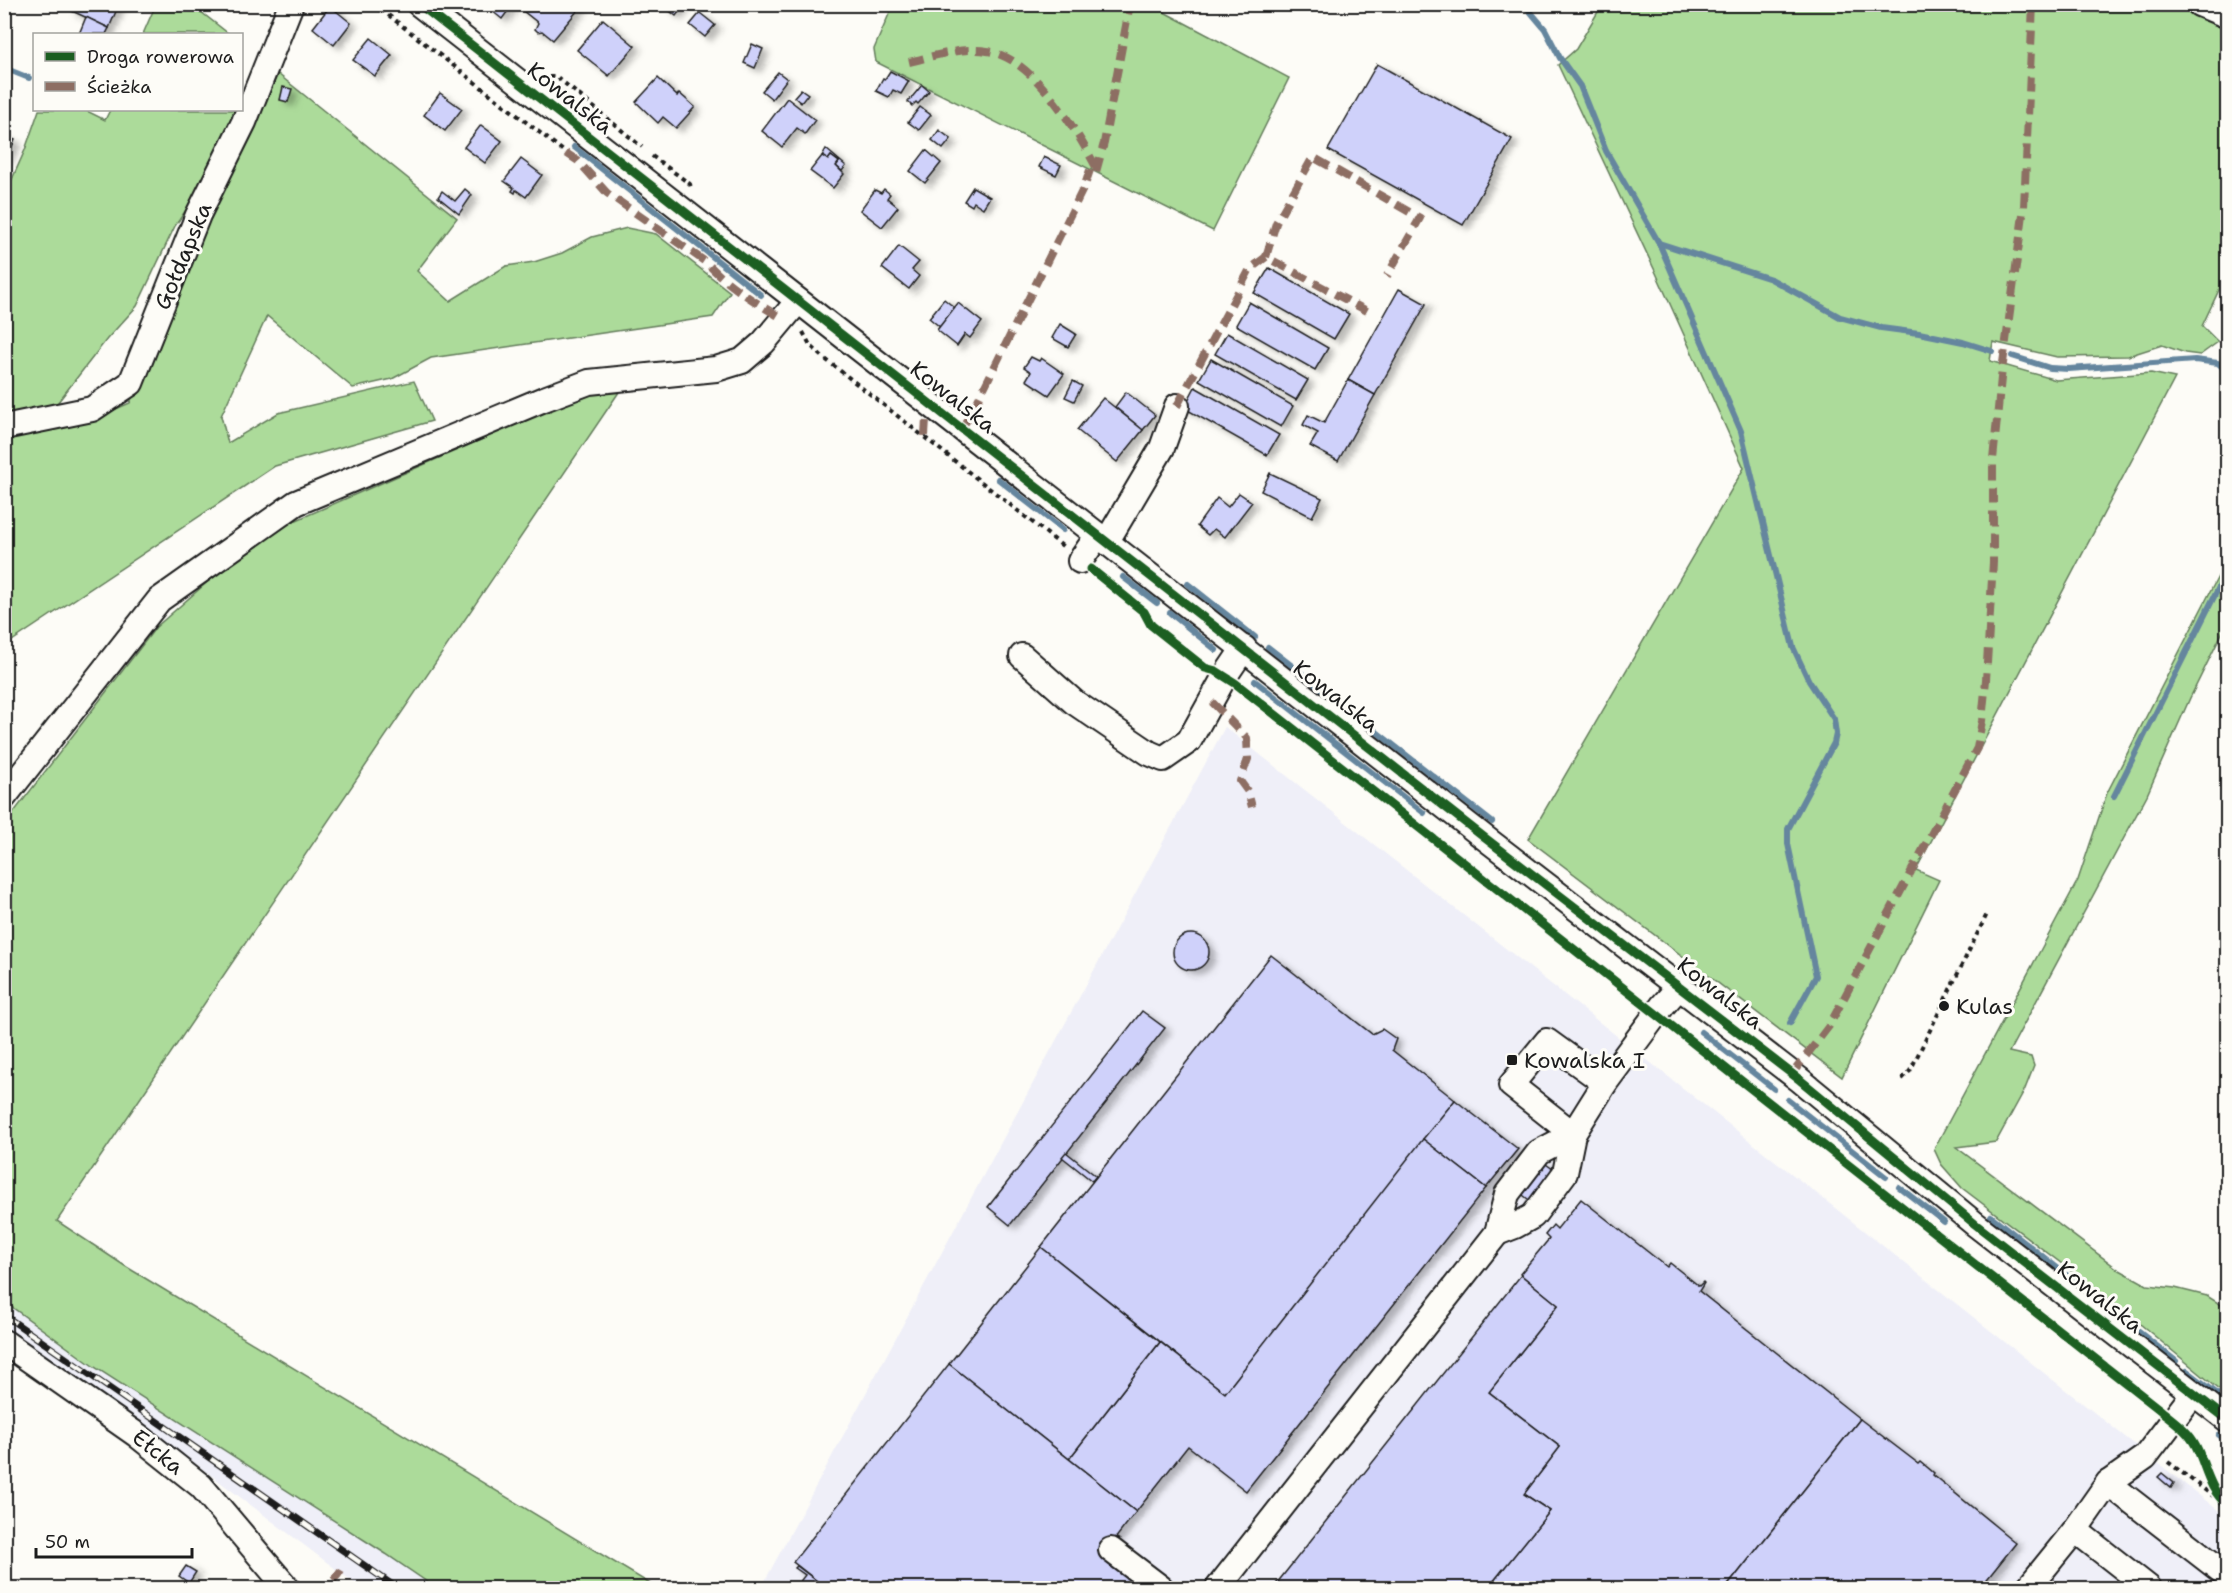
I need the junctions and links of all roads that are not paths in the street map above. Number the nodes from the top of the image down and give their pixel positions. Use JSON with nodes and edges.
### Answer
{"nodes":[{"id":1,"x":291,"y":4,"type":"edge"},
{"id":2,"x":419,"y":4,"type":"edge"},
{"id":3,"x":2199,"y":4,"type":"edge"},
{"id":4,"x":2228,"y":16,"type":"edge"},
{"id":5,"x":791,"y":310,"type":"junction"},
{"id":6,"x":1177,"y":406,"type":"dead end"},
{"id":7,"x":4,"y":427,"type":"edge"},
{"id":8,"x":1102,"y":538,"type":"junction"},
{"id":9,"x":1080,"y":561,"type":"road end"},
{"id":10,"x":1244,"y":648,"type":"junction"},
{"id":11,"x":1022,"y":656,"type":"dead end"},
{"id":12,"x":4,"y":797,"type":"edge"},
{"id":13,"x":1680,"y":987,"type":"junction"},
{"id":14,"x":1605,"y":1083,"type":"junction"},
{"id":15,"x":1573,"y":1134,"type":"junction"},
{"id":16,"x":1497,"y":1233,"type":"junction"},
{"id":17,"x":4,"y":1342,"type":"edge"},
{"id":18,"x":2193,"y":1394,"type":"junction"},
{"id":19,"x":2228,"y":1420,"type":"edge"},
{"id":20,"x":2108,"y":1484,"type":"junction"},
{"id":21,"x":2075,"y":1530,"type":"junction"},
{"id":22,"x":1111,"y":1550,"type":"dead end"},
{"id":23,"x":2228,"y":1576,"type":"edge"},
{"id":24,"x":288,"y":1588,"type":"edge"},
{"id":25,"x":1161,"y":1588,"type":"edge"},
{"id":26,"x":1218,"y":1588,"type":"edge"},
{"id":27,"x":2028,"y":1588,"type":"edge"},
{"id":28,"x":2149,"y":1588,"type":"edge"}],
"edges":[{"from":1,"to":7,"type":"street","name":"Gołdapska"},
{"from":2,"to":5,"type":"street","name":"Kowalska"},
{"from":3,"to":4,"type":"street"},
{"from":5,"to":8,"type":"street","name":"Kowalska"},
{"from":5,"to":12,"type":"street"},
{"from":6,"to":8,"type":"street"},
{"from":8,"to":9,"type":"street"},
{"from":8,"to":10,"type":"street","name":"Kowalska"},
{"from":10,"to":11,"type":"street"},
{"from":10,"to":13,"type":"street","name":"Kowalska"},
{"from":13,"to":14,"type":"street"},
{"from":13,"to":18,"type":"street","name":"Kowalska"},
{"from":14,"to":15,"type":"street"},
{"from":14,"to":15,"type":"street"},
{"from":15,"to":16,"type":"street"},
{"from":15,"to":16,"type":"street"},
{"from":16,"to":26,"type":"street"},
{"from":17,"to":24,"type":"street","name":"Ełcka"},
{"from":18,"to":19,"type":"street","name":"Kowalska"},
{"from":18,"to":20,"type":"street"},
{"from":20,"to":21,"type":"street"},
{"from":20,"to":23,"type":"street"},
{"from":21,"to":27,"type":"street"},
{"from":21,"to":28,"type":"street"},
{"from":22,"to":25,"type":"street"}]}
